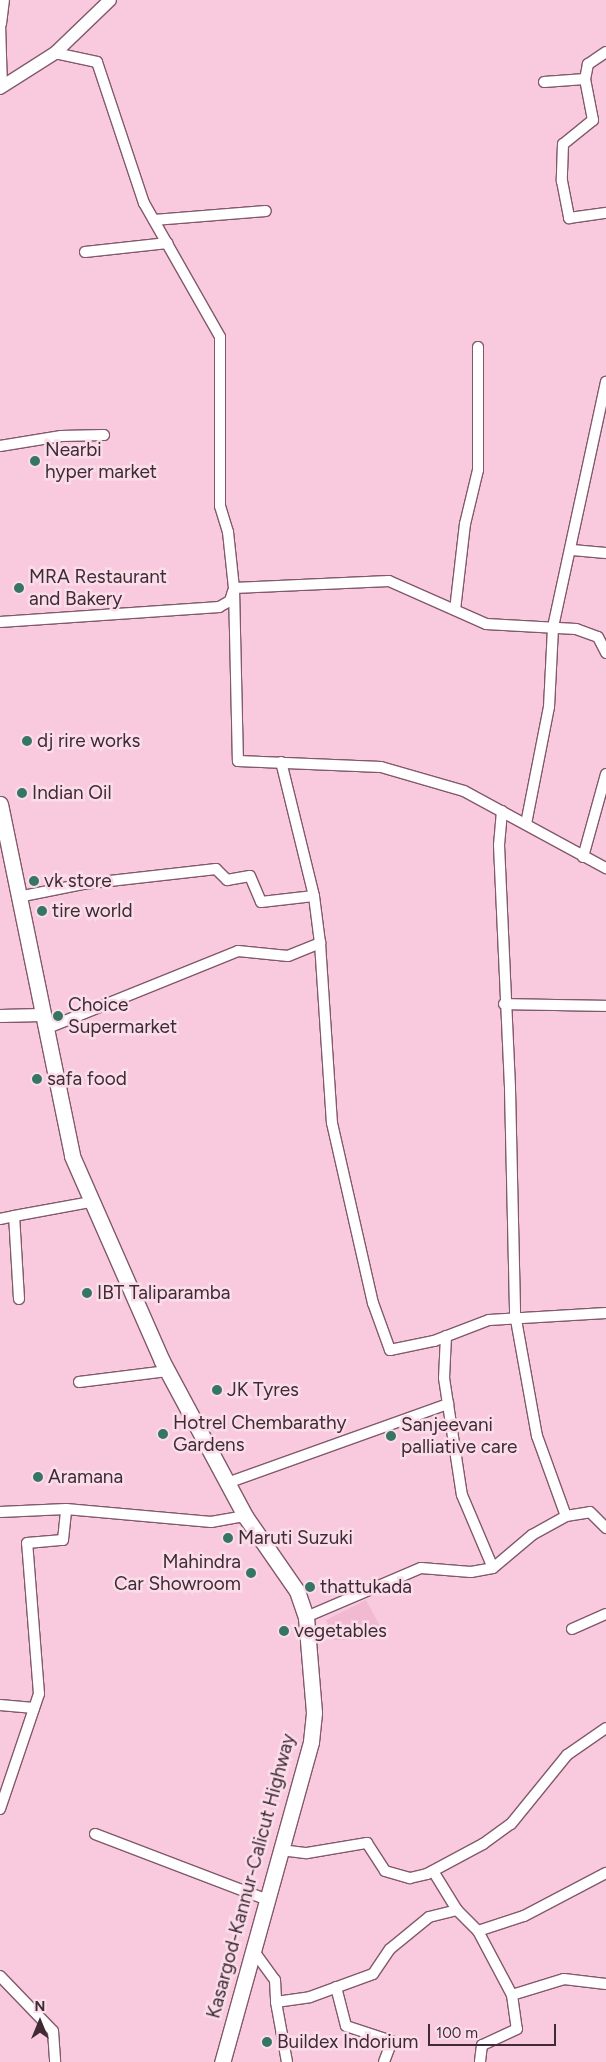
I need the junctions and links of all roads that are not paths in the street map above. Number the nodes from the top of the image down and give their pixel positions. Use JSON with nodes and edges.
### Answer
{"nodes":[{"id":1,"x":4,"y":0,"type":"edge"},
{"id":2,"x":110,"y":0,"type":"edge"},
{"id":3,"x":0,"y":24,"type":"edge"},
{"id":4,"x":606,"y":52,"type":"edge"},
{"id":5,"x":55,"y":53,"type":"junction"},
{"id":6,"x":585,"y":79,"type":"junction"},
{"id":7,"x":544,"y":82,"type":"dead end"},
{"id":8,"x":1,"y":87,"type":"edge"},
{"id":9,"x":266,"y":211,"type":"dead end"},
{"id":10,"x":606,"y":213,"type":"edge"},
{"id":11,"x":154,"y":220,"type":"junction"},
{"id":12,"x":168,"y":243,"type":"junction"},
{"id":13,"x":85,"y":252,"type":"dead end"},
{"id":14,"x":478,"y":347,"type":"dead end"},
{"id":15,"x":606,"y":382,"type":"edge"},
{"id":16,"x":104,"y":436,"type":"dead end"},
{"id":17,"x":0,"y":446,"type":"edge"},
{"id":18,"x":572,"y":550,"type":"junction"},
{"id":19,"x":606,"y":553,"type":"edge"},
{"id":20,"x":234,"y":588,"type":"junction"},
{"id":21,"x":455,"y":610,"type":"junction"},
{"id":22,"x":0,"y":622,"type":"edge"},
{"id":23,"x":553,"y":627,"type":"junction"},
{"id":24,"x":606,"y":653,"type":"edge"},
{"id":25,"x":281,"y":762,"type":"junction"},
{"id":26,"x":606,"y":774,"type":"edge"},
{"id":27,"x":0,"y":804,"type":"edge"},
{"id":28,"x":502,"y":812,"type":"junction"},
{"id":29,"x":526,"y":824,"type":"junction"},
{"id":30,"x":583,"y":857,"type":"junction"},
{"id":31,"x":606,"y":868,"type":"edge"},
{"id":32,"x":314,"y":896,"type":"junction"},
{"id":33,"x":18,"y":897,"type":"junction"},
{"id":34,"x":320,"y":943,"type":"junction"},
{"id":35,"x":504,"y":1004,"type":"junction"},
{"id":36,"x":606,"y":1006,"type":"edge"},
{"id":37,"x":0,"y":1016,"type":"edge"},
{"id":38,"x":44,"y":1022,"type":"junction"},
{"id":39,"x":90,"y":1202,"type":"junction"},
{"id":40,"x":14,"y":1216,"type":"junction"},
{"id":41,"x":0,"y":1219,"type":"edge"},
{"id":42,"x":19,"y":1299,"type":"dead end"},
{"id":43,"x":606,"y":1313,"type":"edge"},
{"id":44,"x":515,"y":1317,"type":"junction"},
{"id":45,"x":446,"y":1336,"type":"junction"},
{"id":46,"x":167,"y":1370,"type":"junction"},
{"id":47,"x":80,"y":1382,"type":"dead end"},
{"id":48,"x":448,"y":1404,"type":"junction"},
{"id":49,"x":227,"y":1483,"type":"junction"},
{"id":50,"x":66,"y":1509,"type":"junction"},
{"id":51,"x":0,"y":1512,"type":"edge"},
{"id":52,"x":245,"y":1516,"type":"junction"},
{"id":53,"x":566,"y":1516,"type":"junction"},
{"id":54,"x":606,"y":1528,"type":"edge"},
{"id":55,"x":493,"y":1568,"type":"junction"},
{"id":56,"x":606,"y":1614,"type":"edge"},
{"id":57,"x":306,"y":1617,"type":"junction"},
{"id":58,"x":572,"y":1629,"type":"dead end"},
{"id":59,"x":0,"y":1705,"type":"edge"},
{"id":60,"x":34,"y":1708,"type":"junction"},
{"id":61,"x":606,"y":1728,"type":"edge"},
{"id":62,"x":0,"y":1808,"type":"edge"},
{"id":63,"x":95,"y":1834,"type":"dead end"},
{"id":64,"x":281,"y":1850,"type":"junction"},
{"id":65,"x":433,"y":1871,"type":"junction"},
{"id":66,"x":606,"y":1873,"type":"edge"},
{"id":67,"x":268,"y":1900,"type":"junction"},
{"id":68,"x":457,"y":1910,"type":"junction"},
{"id":69,"x":478,"y":1931,"type":"junction"},
{"id":70,"x":253,"y":1950,"type":"junction"},
{"id":71,"x":0,"y":1976,"type":"edge"},
{"id":72,"x":606,"y":1984,"type":"edge"},
{"id":73,"x":336,"y":1987,"type":"junction"},
{"id":74,"x":512,"y":1995,"type":"junction"},
{"id":75,"x":276,"y":2002,"type":"junction"},
{"id":76,"x":55,"y":2062,"type":"edge"},
{"id":77,"x":222,"y":2062,"type":"edge"},
{"id":78,"x":286,"y":2062,"type":"edge"},
{"id":79,"x":384,"y":2062,"type":"edge"},
{"id":80,"x":480,"y":2062,"type":"edge"}],
"edges":[{"from":1,"to":3,"type":"street"},
{"from":2,"to":5,"type":"main road"},
{"from":3,"to":8,"type":"street"},
{"from":4,"to":6,"type":"street"},
{"from":5,"to":8,"type":"main road"},
{"from":5,"to":11,"type":"street"},
{"from":6,"to":7,"type":"street"},
{"from":6,"to":10,"type":"street"},
{"from":9,"to":11,"type":"street"},
{"from":11,"to":12,"type":"street"},
{"from":12,"to":13,"type":"street"},
{"from":12,"to":20,"type":"street"},
{"from":14,"to":21,"type":"street"},
{"from":15,"to":18,"type":"street"},
{"from":16,"to":17,"type":"street"},
{"from":18,"to":19,"type":"street"},
{"from":18,"to":23,"type":"street"},
{"from":20,"to":21,"type":"street"},
{"from":20,"to":22,"type":"street"},
{"from":20,"to":25,"type":"street"},
{"from":21,"to":23,"type":"street"},
{"from":23,"to":24,"type":"street"},
{"from":23,"to":29,"type":"street"},
{"from":25,"to":28,"type":"street"},
{"from":25,"to":32,"type":"street"},
{"from":26,"to":30,"type":"street"},
{"from":27,"to":33,"type":"highway","name":"Kasargod-Kannur-Calicut Highway"},
{"from":28,"to":29,"type":"street"},
{"from":28,"to":35,"type":"street"},
{"from":29,"to":30,"type":"street"},
{"from":30,"to":31,"type":"street"},
{"from":32,"to":33,"type":"street"},
{"from":32,"to":34,"type":"street"},
{"from":33,"to":38,"type":"highway","name":"Kasargod-Kannur-Calicut Highway"},
{"from":34,"to":38,"type":"street"},
{"from":34,"to":45,"type":"street"},
{"from":35,"to":36,"type":"street"},
{"from":35,"to":44,"type":"street"},
{"from":37,"to":38,"type":"main road"},
{"from":38,"to":39,"type":"highway","name":"Kasargod-Kannur-Calicut Highway"},
{"from":39,"to":40,"type":"street"},
{"from":39,"to":46,"type":"highway","name":"Kasargod-Kannur-Calicut Highway"},
{"from":40,"to":41,"type":"street"},
{"from":40,"to":42,"type":"street"},
{"from":43,"to":44,"type":"street"},
{"from":44,"to":45,"type":"street"},
{"from":44,"to":53,"type":"street"},
{"from":45,"to":48,"type":"street"},
{"from":46,"to":47,"type":"street"},
{"from":46,"to":49,"type":"highway","name":"Kasargod-Kannur-Calicut Highway"},
{"from":48,"to":49,"type":"street"},
{"from":48,"to":55,"type":"street"},
{"from":49,"to":52,"type":"highway","name":"Kasargod-Kannur-Calicut Highway"},
{"from":50,"to":51,"type":"street"},
{"from":50,"to":52,"type":"street"},
{"from":50,"to":60,"type":"street"},
{"from":52,"to":57,"type":"highway","name":"Kasargod-Kannur-Calicut Highway"},
{"from":53,"to":54,"type":"street"},
{"from":53,"to":55,"type":"street"},
{"from":55,"to":57,"type":"street"},
{"from":56,"to":58,"type":"street"},
{"from":57,"to":64,"type":"highway","name":"Kasargod-Kannur-Calicut Highway"},
{"from":59,"to":60,"type":"street"},
{"from":60,"to":62,"type":"street"},
{"from":61,"to":65,"type":"street"},
{"from":63,"to":67,"type":"street"},
{"from":64,"to":65,"type":"street"},
{"from":64,"to":67,"type":"highway","name":"Kasargod-Kannur-Calicut Highway"},
{"from":65,"to":68,"type":"street"},
{"from":66,"to":69,"type":"street"},
{"from":67,"to":70,"type":"highway","name":"Kasargod-Kannur-Calicut Highway"},
{"from":68,"to":69,"type":"street"},
{"from":68,"to":73,"type":"street"},
{"from":69,"to":74,"type":"street"},
{"from":70,"to":75,"type":"street"},
{"from":70,"to":77,"type":"highway","name":"Kasargod-Kannur-Calicut Highway"},
{"from":71,"to":76,"type":"street"},
{"from":72,"to":74,"type":"street"},
{"from":73,"to":75,"type":"street"},
{"from":73,"to":79,"type":"street"},
{"from":74,"to":80,"type":"street"},
{"from":75,"to":78,"type":"street"}]}
